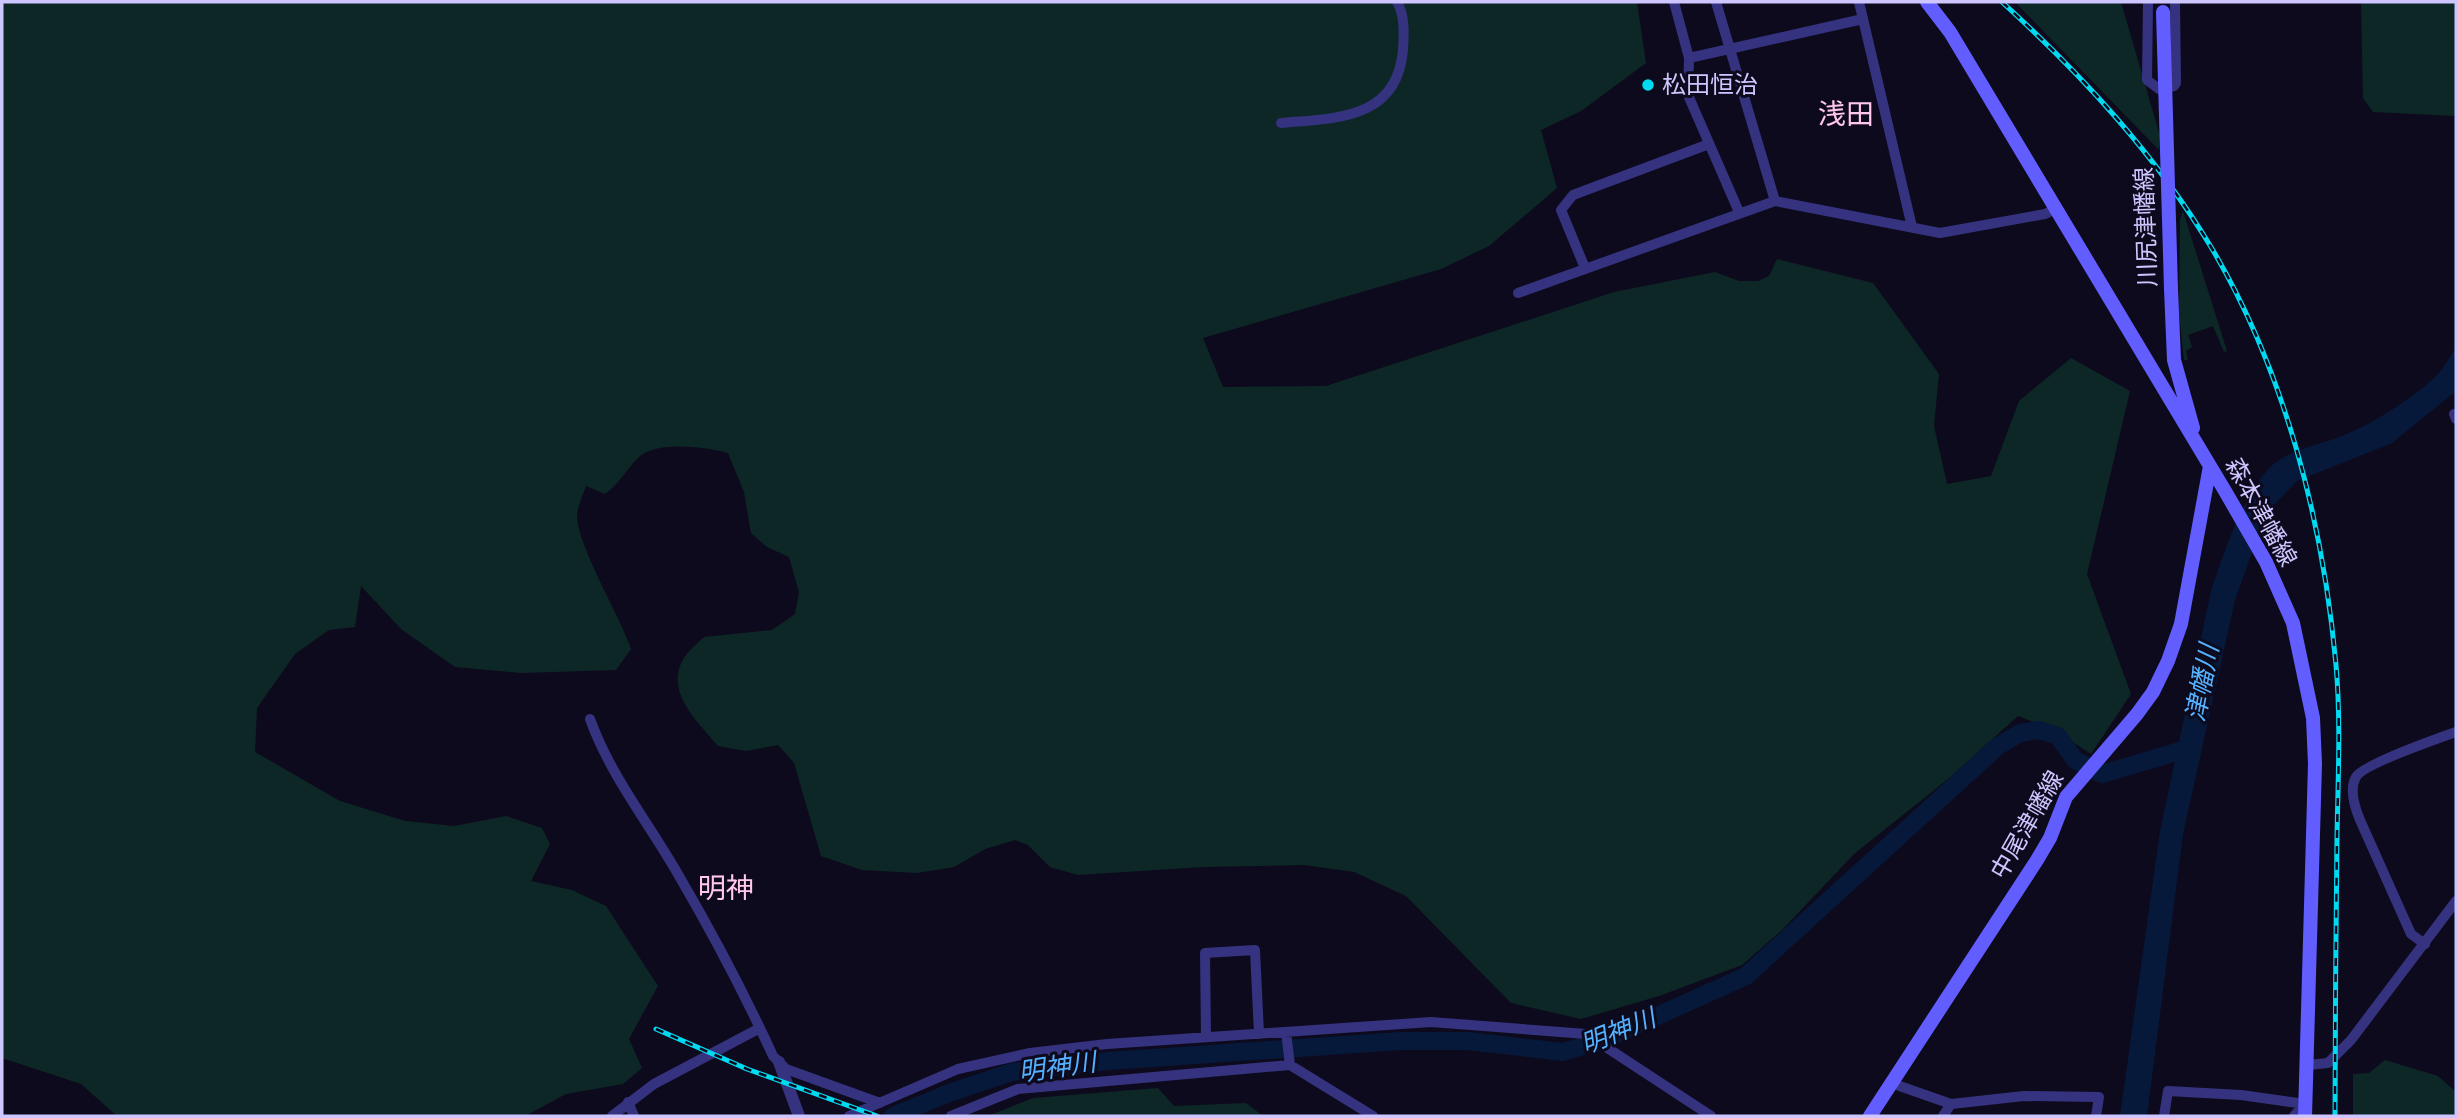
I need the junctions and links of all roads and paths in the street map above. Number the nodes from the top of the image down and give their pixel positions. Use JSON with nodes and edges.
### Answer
{"nodes":[{"id":1,"x":1397,"y":2,"type":"edge"},
{"id":2,"x":1674,"y":2,"type":"edge"},
{"id":3,"x":1716,"y":2,"type":"edge"},
{"id":4,"x":1859,"y":2,"type":"edge"},
{"id":5,"x":1927,"y":2,"type":"edge"},
{"id":6,"x":2148,"y":2,"type":"edge"},
{"id":7,"x":2175,"y":2,"type":"edge"},
{"id":8,"x":2163,"y":7,"type":"edge"},
{"id":9,"x":1863,"y":19,"type":"junction"},
{"id":10,"x":1730,"y":50,"type":"junction"},
{"id":11,"x":1689,"y":58,"type":"junction"},
{"id":12,"x":1281,"y":122,"type":"dead end"},
{"id":13,"x":1709,"y":144,"type":"junction"},
{"id":14,"x":1775,"y":201,"type":"junction"},
{"id":15,"x":2055,"y":209,"type":"junction"},
{"id":16,"x":1739,"y":212,"type":"junction"},
{"id":17,"x":1912,"y":227,"type":"junction"},
{"id":18,"x":1586,"y":268,"type":"junction"},
{"id":19,"x":1518,"y":293,"type":"dead end"},
{"id":20,"x":2199,"y":446,"type":"junction"},
{"id":21,"x":2210,"y":466,"type":"junction"},
{"id":22,"x":590,"y":719,"type":"dead end"},
{"id":23,"x":2456,"y":732,"type":"edge"},
{"id":24,"x":2456,"y":901,"type":"edge"},
{"id":25,"x":2425,"y":944,"type":"junction"},
{"id":26,"x":760,"y":1028,"type":"junction"},
{"id":27,"x":1259,"y":1034,"type":"junction"},
{"id":28,"x":1286,"y":1034,"type":"junction"},
{"id":29,"x":1206,"y":1037,"type":"junction"},
{"id":30,"x":1289,"y":1060,"type":"junction"},
{"id":31,"x":779,"y":1062,"type":"junction"},
{"id":32,"x":2308,"y":1065,"type":"junction"},
{"id":33,"x":1891,"y":1083,"type":"junction"},
{"id":34,"x":628,"y":1102,"type":"junction"},
{"id":35,"x":880,"y":1103,"type":"junction"},
{"id":36,"x":1951,"y":1104,"type":"junction"},
{"id":37,"x":2305,"y":1110,"type":"edge"},
{"id":38,"x":612,"y":1116,"type":"edge"},
{"id":39,"x":634,"y":1116,"type":"edge"},
{"id":40,"x":799,"y":1116,"type":"edge"},
{"id":41,"x":849,"y":1116,"type":"edge"},
{"id":42,"x":951,"y":1116,"type":"edge"},
{"id":43,"x":1373,"y":1116,"type":"edge"},
{"id":44,"x":1711,"y":1116,"type":"edge"},
{"id":45,"x":1870,"y":1116,"type":"edge"},
{"id":46,"x":1943,"y":1116,"type":"edge"},
{"id":47,"x":2096,"y":1116,"type":"edge"},
{"id":48,"x":2164,"y":1116,"type":"edge"},
{"id":49,"x":2294,"y":1116,"type":"edge"}],
"edges":[{"from":1,"to":12,"type":"street"},
{"from":2,"to":11,"type":"street"},
{"from":3,"to":10,"type":"street"},
{"from":4,"to":9,"type":"street"},
{"from":5,"to":15,"type":"main road","name":"森本津幡線"},
{"from":6,"to":7,"type":"street"},
{"from":8,"to":20,"type":"main road","name":"川尻津幡線","bridge":true},
{"from":9,"to":10,"type":"street"},
{"from":9,"to":17,"type":"street"},
{"from":10,"to":11,"type":"street"},
{"from":10,"to":14,"type":"street"},
{"from":11,"to":13,"type":"street"},
{"from":13,"to":16,"type":"street"},
{"from":13,"to":18,"type":"street"},
{"from":14,"to":16,"type":"street"},
{"from":14,"to":17,"type":"street"},
{"from":15,"to":17,"type":"street"},
{"from":15,"to":20,"type":"main road","name":"森本津幡線"},
{"from":16,"to":18,"type":"street"},
{"from":18,"to":19,"type":"street"},
{"from":20,"to":21,"type":"main road","name":"森本津幡線"},
{"from":21,"to":32,"type":"main road","name":"森本津幡線"},
{"from":21,"to":33,"type":"main road","name":"中尾津幡線"},
{"from":22,"to":26,"type":"street"},
{"from":23,"to":25,"type":"street"},
{"from":24,"to":25,"type":"street"},
{"from":25,"to":32,"type":"street"},
{"from":26,"to":31,"type":"street"},
{"from":26,"to":34,"type":"street"},
{"from":27,"to":28,"type":"street"},
{"from":27,"to":29,"type":"street"},
{"from":27,"to":29,"type":"street"},
{"from":28,"to":30,"type":"street"},
{"from":28,"to":44,"type":"street"},
{"from":29,"to":35,"type":"street"},
{"from":30,"to":42,"type":"street"},
{"from":30,"to":43,"type":"street"},
{"from":31,"to":35,"type":"street"},
{"from":31,"to":40,"type":"street"},
{"from":32,"to":37,"type":"main road","name":"森本津幡線"},
{"from":33,"to":36,"type":"street"},
{"from":33,"to":45,"type":"main road","name":"中尾津幡線"},
{"from":34,"to":38,"type":"street"},
{"from":34,"to":39,"type":"street"},
{"from":35,"to":41,"type":"street"},
{"from":36,"to":46,"type":"street"},
{"from":36,"to":47,"type":"street"},
{"from":37,"to":48,"type":"street"},
{"from":37,"to":49,"type":"street"}]}
